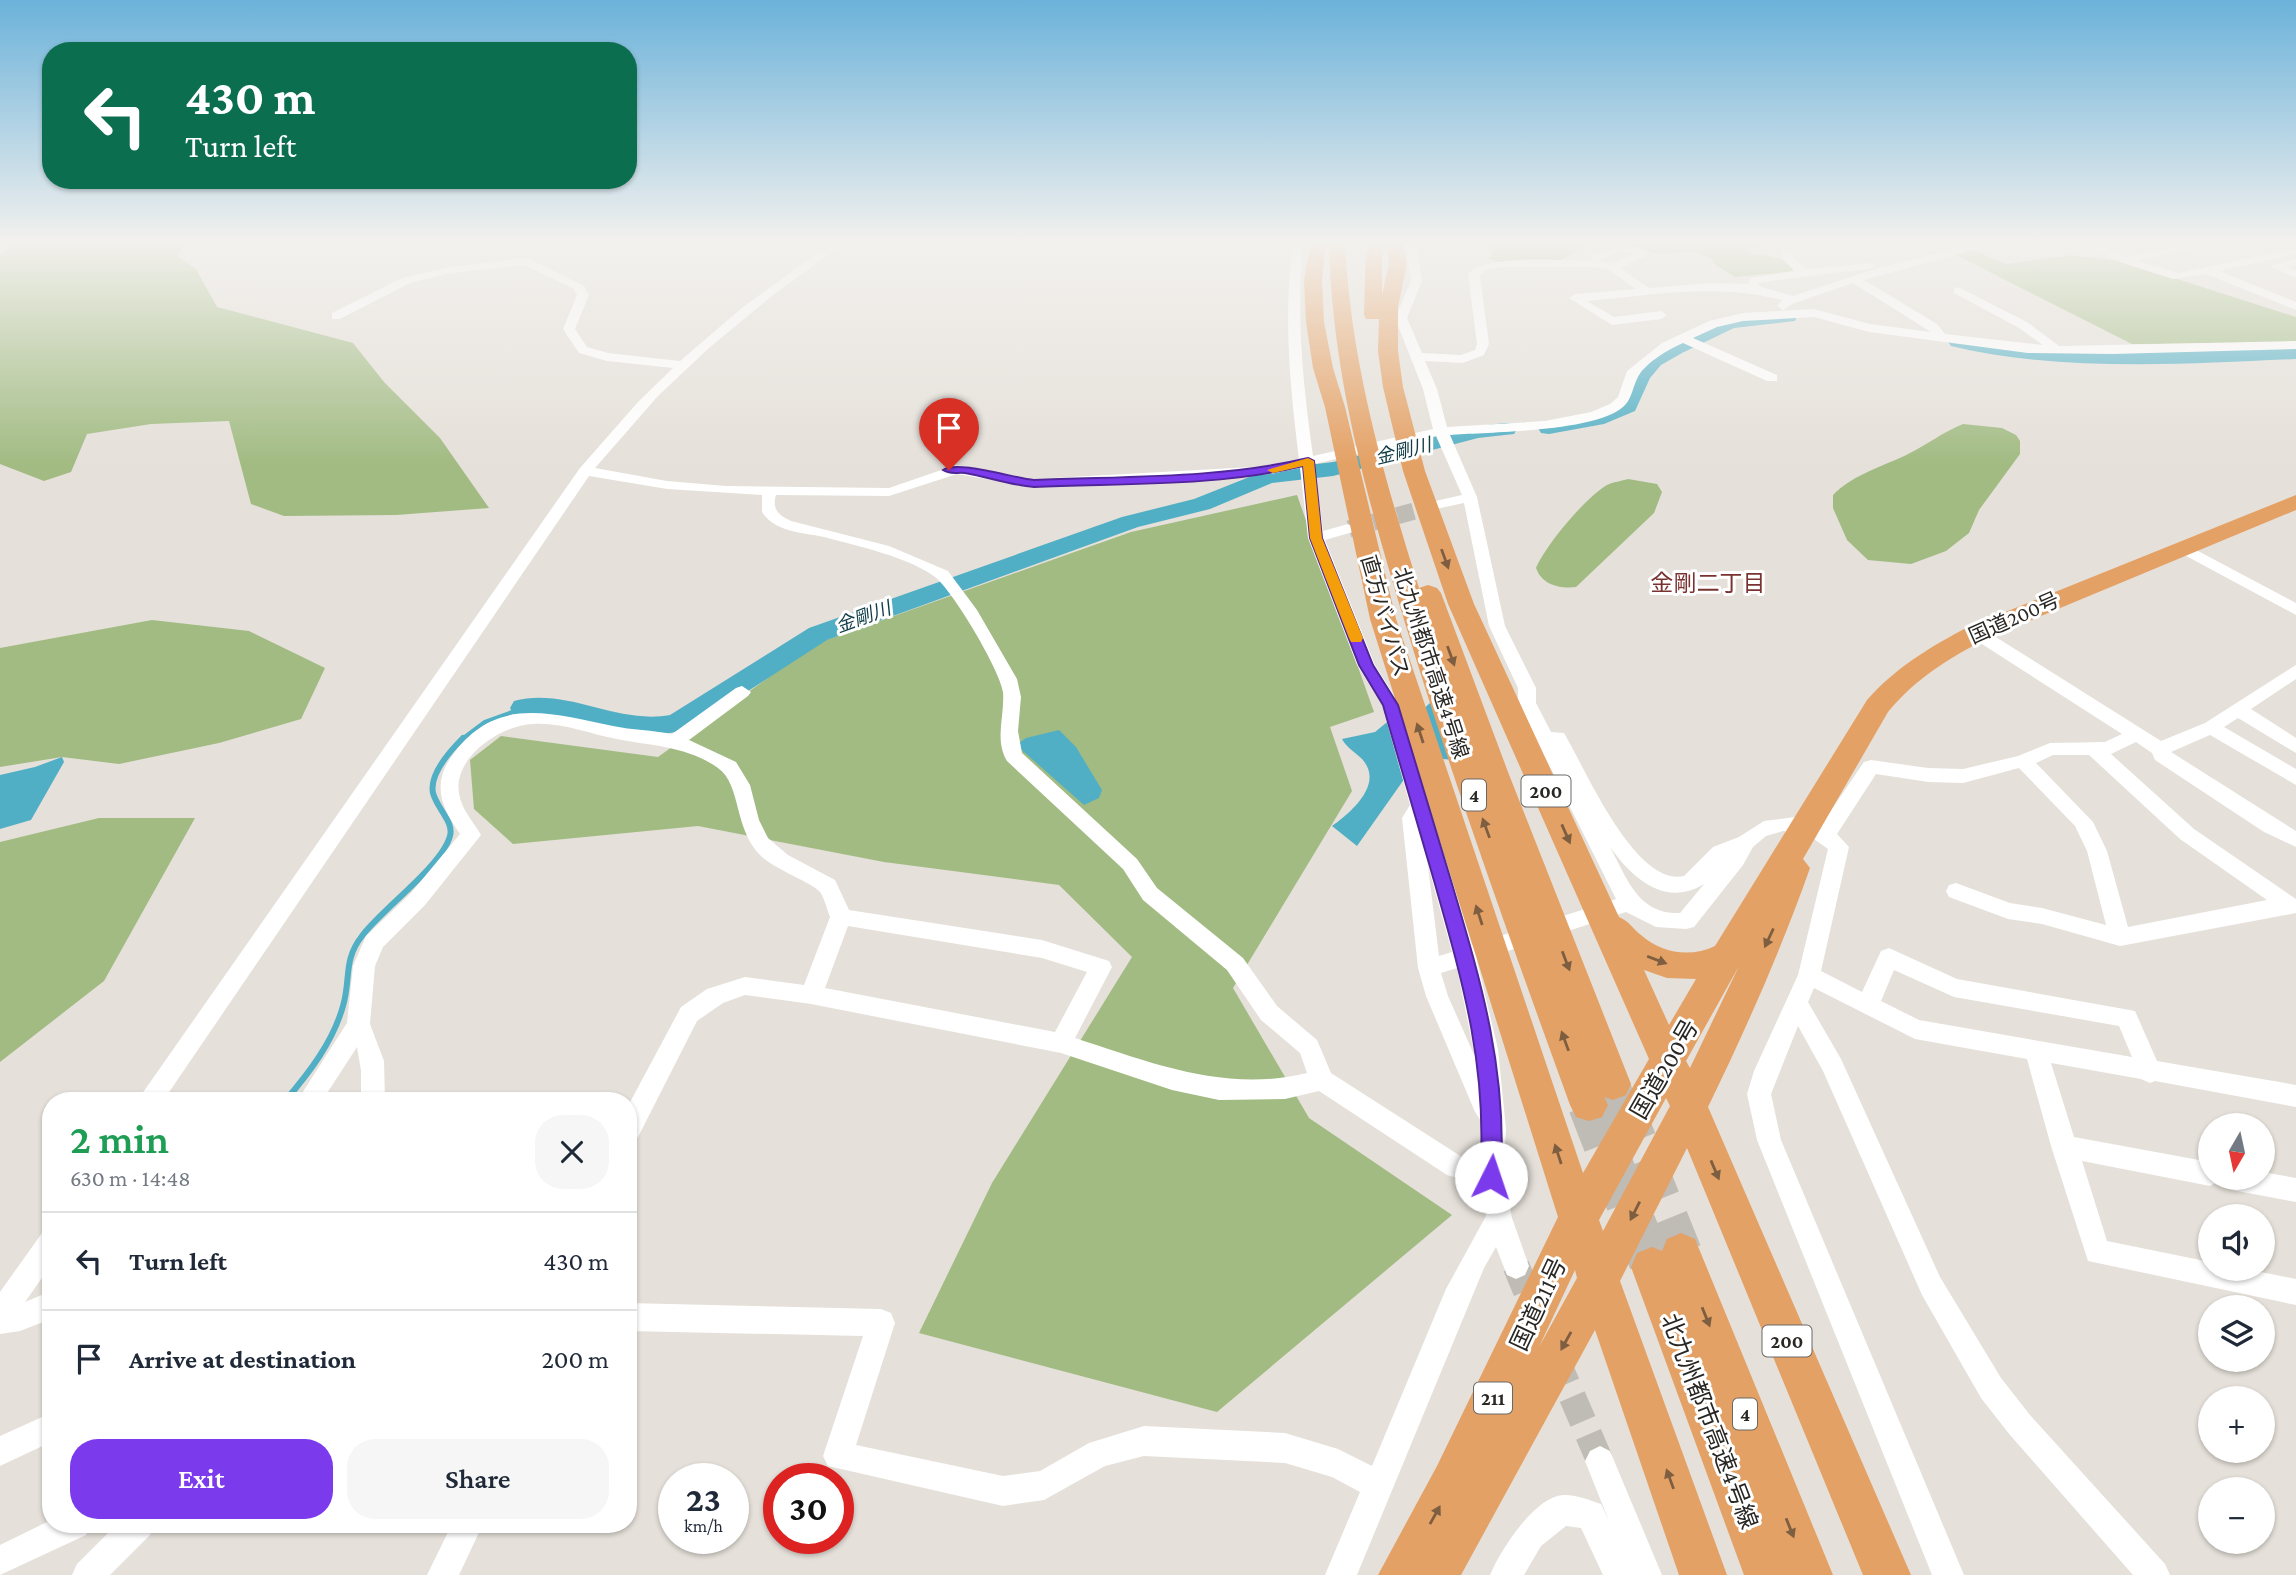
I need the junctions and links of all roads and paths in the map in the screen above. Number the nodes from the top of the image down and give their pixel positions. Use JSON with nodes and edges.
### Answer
{"nodes":[{"id":1,"x":574,"y":318,"type":"edge"},
{"id":2,"x":739,"y":318,"type":"edge"},
{"id":3,"x":1301,"y":318,"type":"edge"},
{"id":4,"x":1308,"y":318,"type":"edge"},
{"id":5,"x":1325,"y":318,"type":"edge"},
{"id":6,"x":1343,"y":318,"type":"edge"},
{"id":7,"x":1358,"y":318,"type":"edge"},
{"id":8,"x":1372,"y":318,"type":"edge"},
{"id":9,"x":1390,"y":318,"type":"edge"},
{"id":10,"x":1401,"y":318,"type":"edge"},
{"id":11,"x":1480,"y":318,"type":"edge"},
{"id":12,"x":1606,"y":318,"type":"edge"},
{"id":13,"x":1641,"y":318,"type":"edge"},
{"id":14,"x":1741,"y":318,"type":"edge"},
{"id":15,"x":1827,"y":318,"type":"edge"},
{"id":16,"x":1917,"y":318,"type":"edge"},
{"id":17,"x":2009,"y":318,"type":"edge"},
{"id":18,"x":1939,"y":335,"type":"junction"},
{"id":19,"x":1682,"y":338,"type":"junction"},
{"id":20,"x":2296,"y":345,"type":"edge"},
{"id":21,"x":2057,"y":350,"type":"junction"},
{"id":22,"x":1415,"y":357,"type":"junction"},
{"id":23,"x":683,"y":365,"type":"junction"},
{"id":24,"x":1772,"y":378,"type":"dead end"},
{"id":25,"x":1378,"y":407,"type":"dead end"},
{"id":26,"x":1357,"y":414,"type":"junction"},
{"id":27,"x":1441,"y":431,"type":"junction"},
{"id":28,"x":1363,"y":440,"type":"junction"},
{"id":29,"x":1308,"y":461,"type":"junction"},
{"id":30,"x":585,"y":471,"type":"junction"},
{"id":31,"x":1382,"y":478,"type":"junction"},
{"id":32,"x":771,"y":491,"type":"junction"},
{"id":33,"x":1470,"y":496,"type":"junction"},
{"id":34,"x":2296,"y":502,"type":"edge"},
{"id":35,"x":1436,"y":505,"type":"tunnel mouth"},
{"id":36,"x":1348,"y":529,"type":"tunnel mouth"},
{"id":37,"x":1316,"y":538,"type":"junction"},
{"id":38,"x":2183,"y":548,"type":"junction"},
{"id":39,"x":2296,"y":610,"type":"edge"},
{"id":40,"x":1977,"y":633,"type":"junction"},
{"id":41,"x":2296,"y":671,"type":"edge"},
{"id":42,"x":1527,"y":688,"type":"junction"},
{"id":43,"x":742,"y":692,"type":"dead end"},
{"id":44,"x":1399,"y":701,"type":"junction"},
{"id":45,"x":2239,"y":710,"type":"junction"},
{"id":46,"x":2211,"y":727,"type":"junction"},
{"id":47,"x":2137,"y":734,"type":"junction"},
{"id":48,"x":675,"y":741,"type":"junction"},
{"id":49,"x":2296,"y":747,"type":"edge"},
{"id":50,"x":2092,"y":748,"type":"junction"},
{"id":51,"x":2160,"y":749,"type":"junction"},
{"id":52,"x":2023,"y":761,"type":"junction"},
{"id":53,"x":2296,"y":778,"type":"edge"},
{"id":54,"x":1422,"y":787,"type":"junction"},
{"id":55,"x":1817,"y":831,"type":"junction"},
{"id":56,"x":2296,"y":840,"type":"edge"},
{"id":57,"x":1745,"y":842,"type":"junction"},
{"id":58,"x":1956,"y":891,"type":"dead end"},
{"id":59,"x":1614,"y":902,"type":"junction"},
{"id":60,"x":2291,"y":906,"type":"edge"},
{"id":61,"x":841,"y":916,"type":"junction"},
{"id":62,"x":2120,"y":937,"type":"junction"},
{"id":63,"x":1729,"y":955,"type":"junction"},
{"id":64,"x":1437,"y":965,"type":"junction"},
{"id":65,"x":1810,"y":975,"type":"junction"},
{"id":66,"x":810,"y":995,"type":"junction"},
{"id":67,"x":1797,"y":1004,"type":"junction"},
{"id":68,"x":1868,"y":1004,"type":"junction"},
{"id":69,"x":358,"y":1025,"type":"junction"},
{"id":70,"x":1061,"y":1043,"type":"junction"},
{"id":71,"x":2036,"y":1051,"type":"junction"},
{"id":72,"x":1668,"y":1061,"type":"junction"},
{"id":73,"x":2150,"y":1073,"type":"junction"},
{"id":74,"x":1322,"y":1080,"type":"junction"},
{"id":75,"x":1613,"y":1084,"type":"tunnel mouth"},
{"id":76,"x":155,"y":1092,"type":"edge"},
{"id":77,"x":315,"y":1092,"type":"edge"},
{"id":78,"x":373,"y":1092,"type":"edge"},
{"id":79,"x":2296,"y":1096,"type":"edge"},
{"id":80,"x":1589,"y":1105,"type":"tunnel mouth"},
{"id":81,"x":1689,"y":1107,"type":"junction"},
{"id":82,"x":637,"y":1114,"type":"edge"},
{"id":83,"x":1494,"y":1129,"type":"junction"},
{"id":84,"x":2063,"y":1146,"type":"junction"},
{"id":85,"x":2198,"y":1172,"type":"edge"},
{"id":86,"x":1491,"y":1177,"type":"junction"},
{"id":87,"x":2275,"y":1186,"type":"edge"},
{"id":88,"x":2296,"y":1190,"type":"edge"},
{"id":89,"x":1499,"y":1218,"type":"junction"},
{"id":90,"x":1578,"y":1219,"type":"junction"},
{"id":91,"x":42,"y":1255,"type":"edge"},
{"id":92,"x":1475,"y":1259,"type":"junction"},
{"id":93,"x":1761,"y":1280,"type":"junction"},
{"id":94,"x":1599,"y":1281,"type":"junction"},
{"id":95,"x":2296,"y":1293,"type":"edge"},
{"id":96,"x":42,"y":1309,"type":"edge"},
{"id":97,"x":637,"y":1317,"type":"edge"},
{"id":98,"x":0,"y":1318,"type":"edge"},
{"id":99,"x":42,"y":1431,"type":"edge"},
{"id":100,"x":0,"y":1451,"type":"edge"},
{"id":101,"x":1600,"y":1461,"type":"tunnel mouth"},
{"id":102,"x":1379,"y":1486,"type":"junction"},
{"id":103,"x":57,"y":1533,"type":"edge"},
{"id":104,"x":130,"y":1533,"type":"edge"},
{"id":105,"x":464,"y":1533,"type":"edge"},
{"id":106,"x":0,"y":1561,"type":"edge"},
{"id":107,"x":1701,"y":1564,"type":"edge"},
{"id":108,"x":88,"y":1575,"type":"edge"},
{"id":109,"x":443,"y":1575,"type":"edge"},
{"id":110,"x":1341,"y":1575,"type":"edge"},
{"id":111,"x":1402,"y":1575,"type":"edge"},
{"id":112,"x":1434,"y":1575,"type":"edge"},
{"id":113,"x":1506,"y":1575,"type":"edge"},
{"id":114,"x":1619,"y":1575,"type":"edge"},
{"id":115,"x":1646,"y":1575,"type":"edge"},
{"id":116,"x":1768,"y":1575,"type":"edge"},
{"id":117,"x":1809,"y":1575,"type":"edge"},
{"id":118,"x":1864,"y":1575,"type":"edge"},
{"id":119,"x":1887,"y":1575,"type":"edge"},
{"id":120,"x":1948,"y":1575,"type":"edge"},
{"id":121,"x":2154,"y":1575,"type":"edge"}],
"edges":[{"from":1,"to":23,"type":"street"},
{"from":2,"to":23,"type":"street"},
{"from":3,"to":29,"type":"street"},
{"from":4,"to":28,"type":"highway","name":"直方バイパス","number":"200"},
{"from":5,"to":26,"type":"highway","number":"4"},
{"from":6,"to":26,"type":"highway"},
{"from":7,"to":28,"type":"highway"},
{"from":8,"to":25,"type":"highway"},
{"from":9,"to":31,"type":"highway","name":"直方バイパス","number":"200"},
{"from":10,"to":22,"type":"street"},
{"from":11,"to":22,"type":"street"},
{"from":12,"to":13,"type":"street"},
{"from":14,"to":19,"type":"street"},
{"from":15,"to":18,"type":"street"},
{"from":16,"to":18,"type":"street"},
{"from":17,"to":21,"type":"street"},
{"from":18,"to":21,"type":"street"},
{"from":19,"to":24,"type":"street"},
{"from":19,"to":27,"type":"street"},
{"from":20,"to":21,"type":"street"},
{"from":22,"to":27,"type":"street"},
{"from":23,"to":30,"type":"street"},
{"from":26,"to":28,"type":"highway","name":"北九州都市高速4号線","number":"4"},
{"from":27,"to":29,"type":"street"},
{"from":27,"to":33,"type":"street"},
{"from":28,"to":31,"type":"highway","name":"直方バイパス","number":"200"},
{"from":28,"to":31,"type":"highway","name":"北九州都市高速4号線","number":"4"},
{"from":29,"to":32,"type":"street"},
{"from":29,"to":37,"type":"street"},
{"from":30,"to":32,"type":"street"},
{"from":30,"to":76,"type":"street"},
{"from":31,"to":44,"type":"highway","name":"直方バイパス","number":"200"},
{"from":31,"to":59,"type":"highway","name":"直方バイパス","number":"200","one_way":true},
{"from":31,"to":75,"type":"highway","name":"北九州都市高速4号線","number":"4","one_way":true},
{"from":80,"to":31,"type":"highway","name":"北九州都市高速4号線","number":"4","one_way":true},
{"from":32,"to":74,"type":"street"},
{"from":33,"to":35,"type":"street"},
{"from":33,"to":42,"type":"street"},
{"from":34,"to":38,"type":"highway","name":"国道200号"},
{"from":36,"to":37,"type":"street"},
{"from":37,"to":44,"type":"street"},
{"from":38,"to":39,"type":"street"},
{"from":38,"to":40,"type":"highway","name":"国道200号"},
{"from":40,"to":47,"type":"street"},
{"from":40,"to":55,"type":"highway","name":"国道200号"},
{"from":41,"to":45,"type":"street"},
{"from":42,"to":57,"type":"street"},
{"from":42,"to":59,"type":"street"},
{"from":43,"to":48,"type":"street"},
{"from":44,"to":54,"type":"highway","name":"直方バイパス","number":"200"},
{"from":45,"to":46,"type":"street"},
{"from":45,"to":49,"type":"street"},
{"from":46,"to":51,"type":"street"},
{"from":46,"to":53,"type":"street"},
{"from":47,"to":50,"type":"street"},
{"from":47,"to":51,"type":"street"},
{"from":48,"to":61,"type":"street"},
{"from":48,"to":69,"type":"street"},
{"from":50,"to":52,"type":"street"},
{"from":50,"to":60,"type":"street"},
{"from":51,"to":56,"type":"street"},
{"from":52,"to":55,"type":"street"},
{"from":52,"to":62,"type":"street"},
{"from":54,"to":64,"type":"street"},
{"from":54,"to":83,"type":"street"},
{"from":90,"to":54,"type":"highway","name":"直方バイパス","number":"200","one_way":true},
{"from":55,"to":57,"type":"street"},
{"from":55,"to":63,"type":"highway","name":"国道200号"},
{"from":55,"to":65,"type":"street"},
{"from":55,"to":81,"type":"highway","name":"国道200号","one_way":true},
{"from":57,"to":59,"type":"street"},
{"from":58,"to":62,"type":"street"},
{"from":59,"to":63,"type":"highway","one_way":true},
{"from":59,"to":64,"type":"street"},
{"from":59,"to":72,"type":"highway","name":"直方バイパス","number":"200"},
{"from":60,"to":62,"type":"street"},
{"from":61,"to":66,"type":"street"},
{"from":61,"to":70,"type":"street"},
{"from":63,"to":72,"type":"highway","name":"国道200号"},
{"from":64,"to":83,"type":"street"},
{"from":65,"to":67,"type":"street"},
{"from":65,"to":68,"type":"street"},
{"from":66,"to":70,"type":"street"},
{"from":66,"to":82,"type":"street"},
{"from":67,"to":120,"type":"street"},
{"from":67,"to":121,"type":"street"},
{"from":68,"to":71,"type":"street"},
{"from":68,"to":73,"type":"street"},
{"from":69,"to":77,"type":"street"},
{"from":69,"to":78,"type":"street"},
{"from":70,"to":74,"type":"street"},
{"from":71,"to":73,"type":"street"},
{"from":71,"to":84,"type":"street"},
{"from":72,"to":81,"type":"highway","name":"直方バイパス","number":"200"},
{"from":72,"to":90,"type":"highway","name":"国道200号"},
{"from":73,"to":79,"type":"street"},
{"from":74,"to":86,"type":"street"},
{"from":81,"to":93,"type":"highway","name":"国道200号","number":"200","one_way":true},
{"from":81,"to":94,"type":"highway","name":"国道200号","one_way":true},
{"from":83,"to":86,"type":"street"},
{"from":84,"to":85,"type":"street"},
{"from":84,"to":95,"type":"street"},
{"from":86,"to":89,"type":"street"},
{"from":87,"to":88,"type":"street"},
{"from":89,"to":92,"type":"street"},
{"from":89,"to":92,"type":"street"},
{"from":90,"to":94,"type":"highway","number":"200"},
{"from":111,"to":90,"type":"highway","name":"国道211号","number":"211","one_way":true},
{"from":91,"to":98,"type":"street"},
{"from":92,"to":102,"type":"street"},
{"from":93,"to":118,"type":"highway"},
{"from":93,"to":119,"type":"highway","name":"国道200号","number":"200"},
{"from":107,"to":94,"type":"highway","number":"200","one_way":true},
{"from":94,"to":112,"type":"highway","name":"国道211号","number":"211","one_way":true},
{"from":96,"to":98,"type":"street"},
{"from":97,"to":102,"type":"street"},
{"from":99,"to":100,"type":"street"},
{"from":101,"to":115,"type":"street"},
{"from":102,"to":110,"type":"street"},
{"from":103,"to":106,"type":"street"},
{"from":104,"to":108,"type":"street"},
{"from":105,"to":109,"type":"street"},
{"from":113,"to":114,"type":"street"},
{"from":116,"to":117,"type":"highway","name":"北九州都市高速4号線","number":"4","one_way":true}]}
